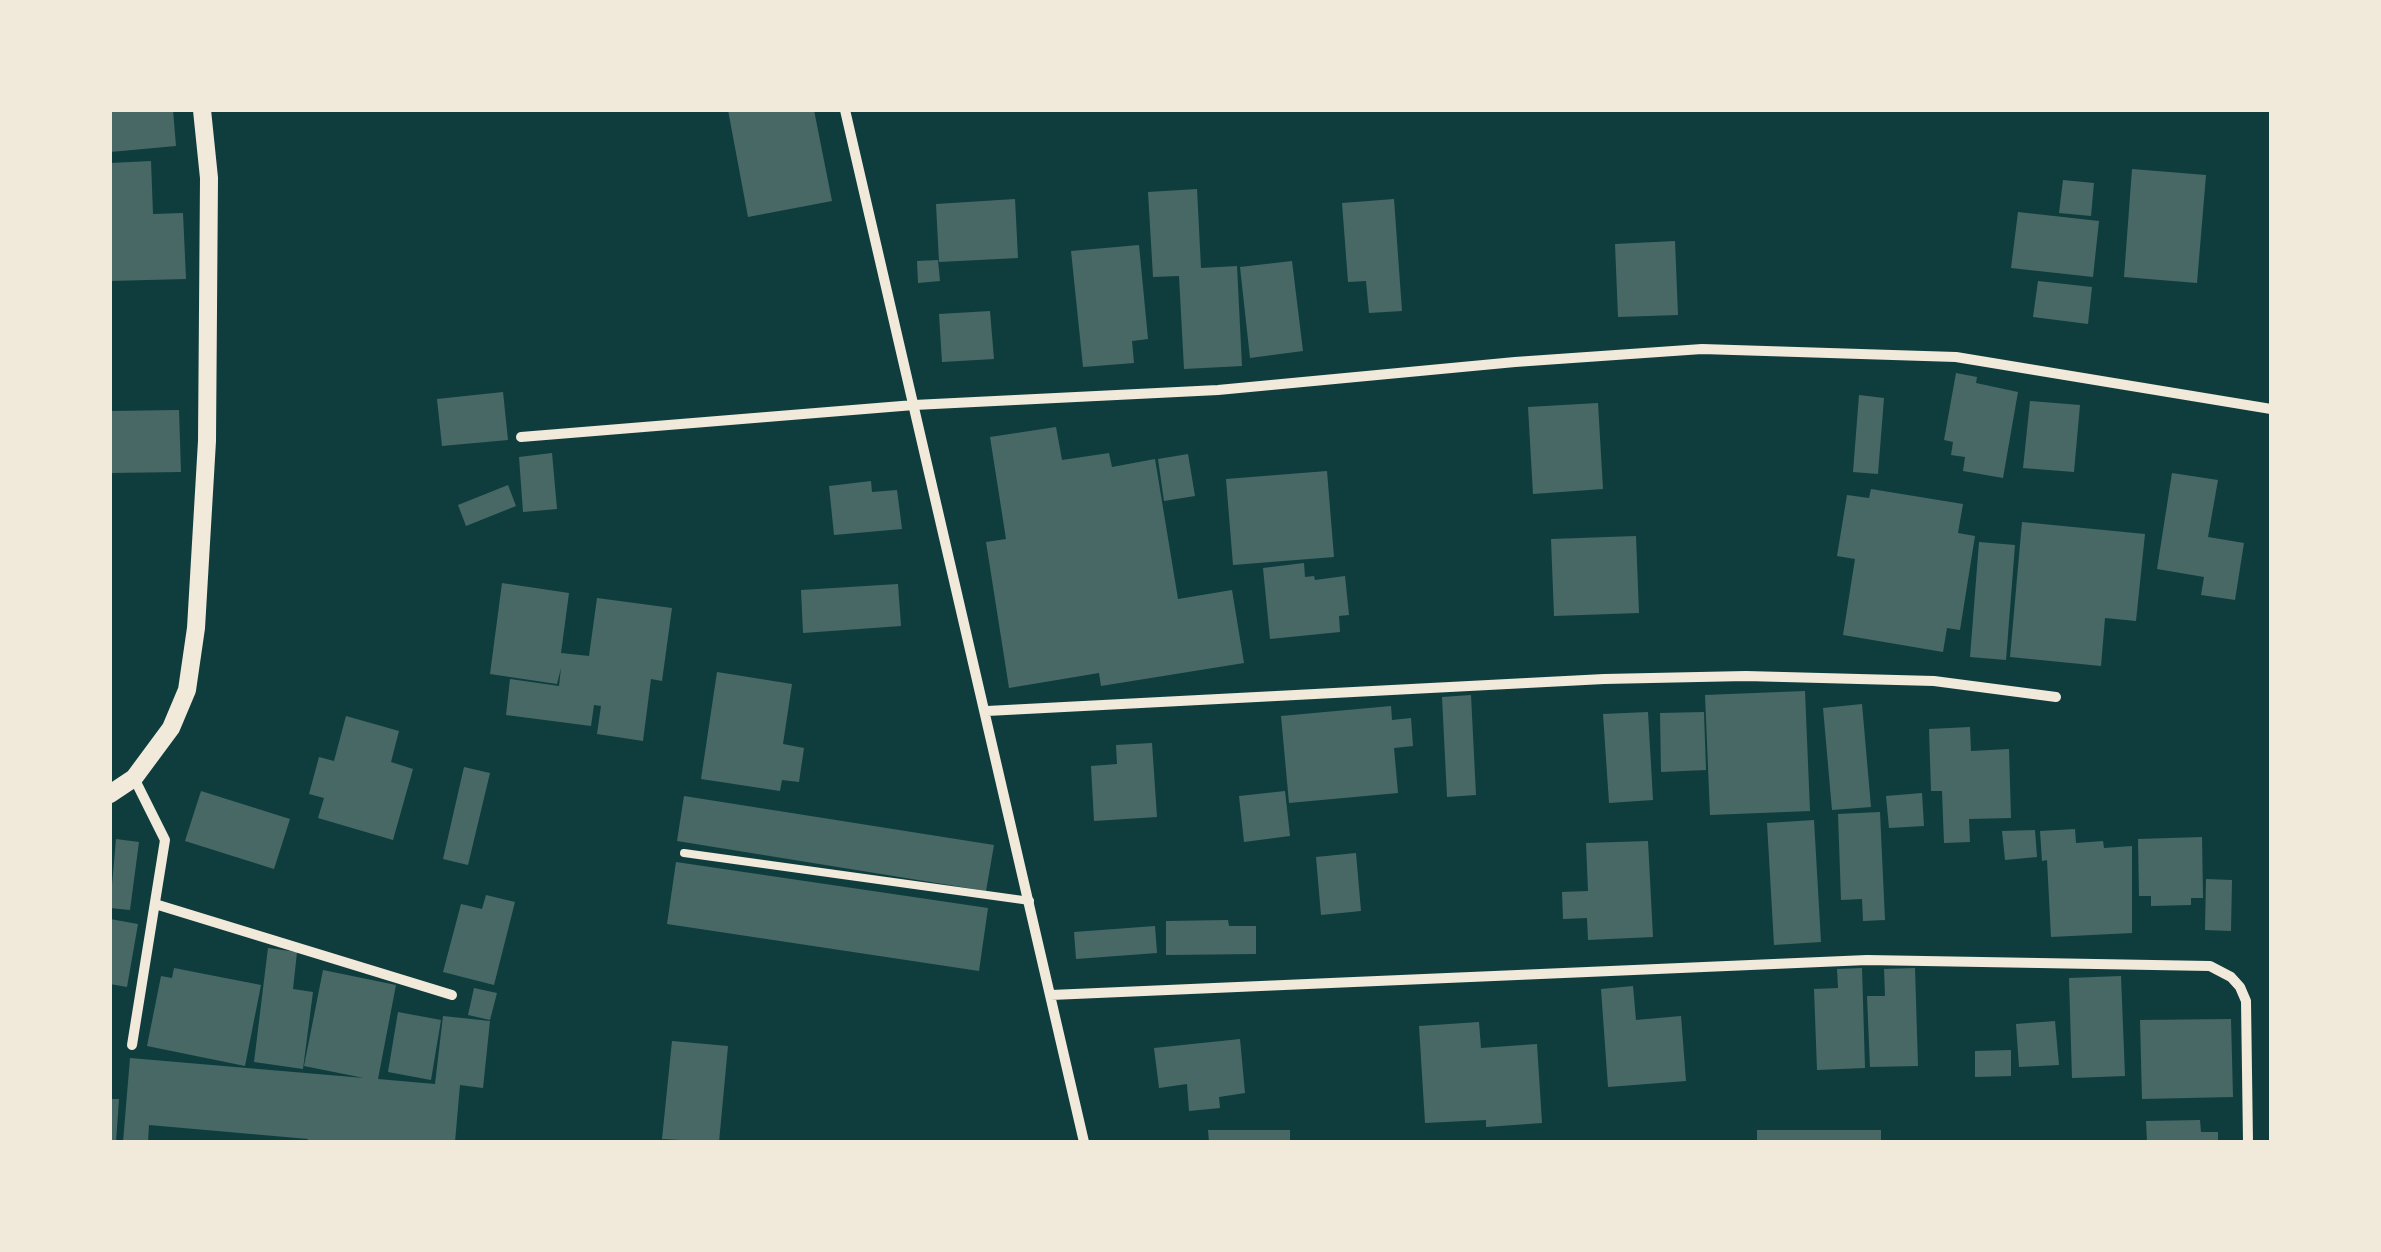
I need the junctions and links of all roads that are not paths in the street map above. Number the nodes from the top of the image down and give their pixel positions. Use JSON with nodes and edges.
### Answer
{"nodes":[{"id":1,"x":202,"y":110,"type":"edge"},
{"id":2,"x":845,"y":110,"type":"edge"},
{"id":3,"x":914,"y":405,"type":"junction"},
{"id":4,"x":2271,"y":410,"type":"edge"},
{"id":5,"x":521,"y":437,"type":"dead end"},
{"id":6,"x":2056,"y":696,"type":"dead end"},
{"id":7,"x":986,"y":711,"type":"junction"},
{"id":8,"x":134,"y":778,"type":"junction"},
{"id":9,"x":110,"y":794,"type":"edge"},
{"id":10,"x":684,"y":853,"type":"dead end"},
{"id":11,"x":1030,"y":901,"type":"junction"},
{"id":12,"x":154,"y":904,"type":"junction"},
{"id":13,"x":1051,"y":995,"type":"junction"},
{"id":14,"x":452,"y":996,"type":"dead end"},
{"id":15,"x":132,"y":1045,"type":"dead end"},
{"id":16,"x":1084,"y":1142,"type":"edge"},
{"id":17,"x":2248,"y":1142,"type":"edge"}],
"edges":[{"from":1,"to":8,"type":"street"},
{"from":2,"to":3,"type":"street"},
{"from":3,"to":4,"type":"street"},
{"from":3,"to":5,"type":"street"},
{"from":3,"to":7,"type":"street"},
{"from":6,"to":7,"type":"street"},
{"from":7,"to":11,"type":"street"},
{"from":8,"to":9,"type":"street"},
{"from":8,"to":12,"type":"street"},
{"from":10,"to":11,"type":"lane"},
{"from":11,"to":13,"type":"street"},
{"from":12,"to":14,"type":"street"},
{"from":12,"to":15,"type":"street"},
{"from":13,"to":16,"type":"street"},
{"from":13,"to":17,"type":"street"}]}
